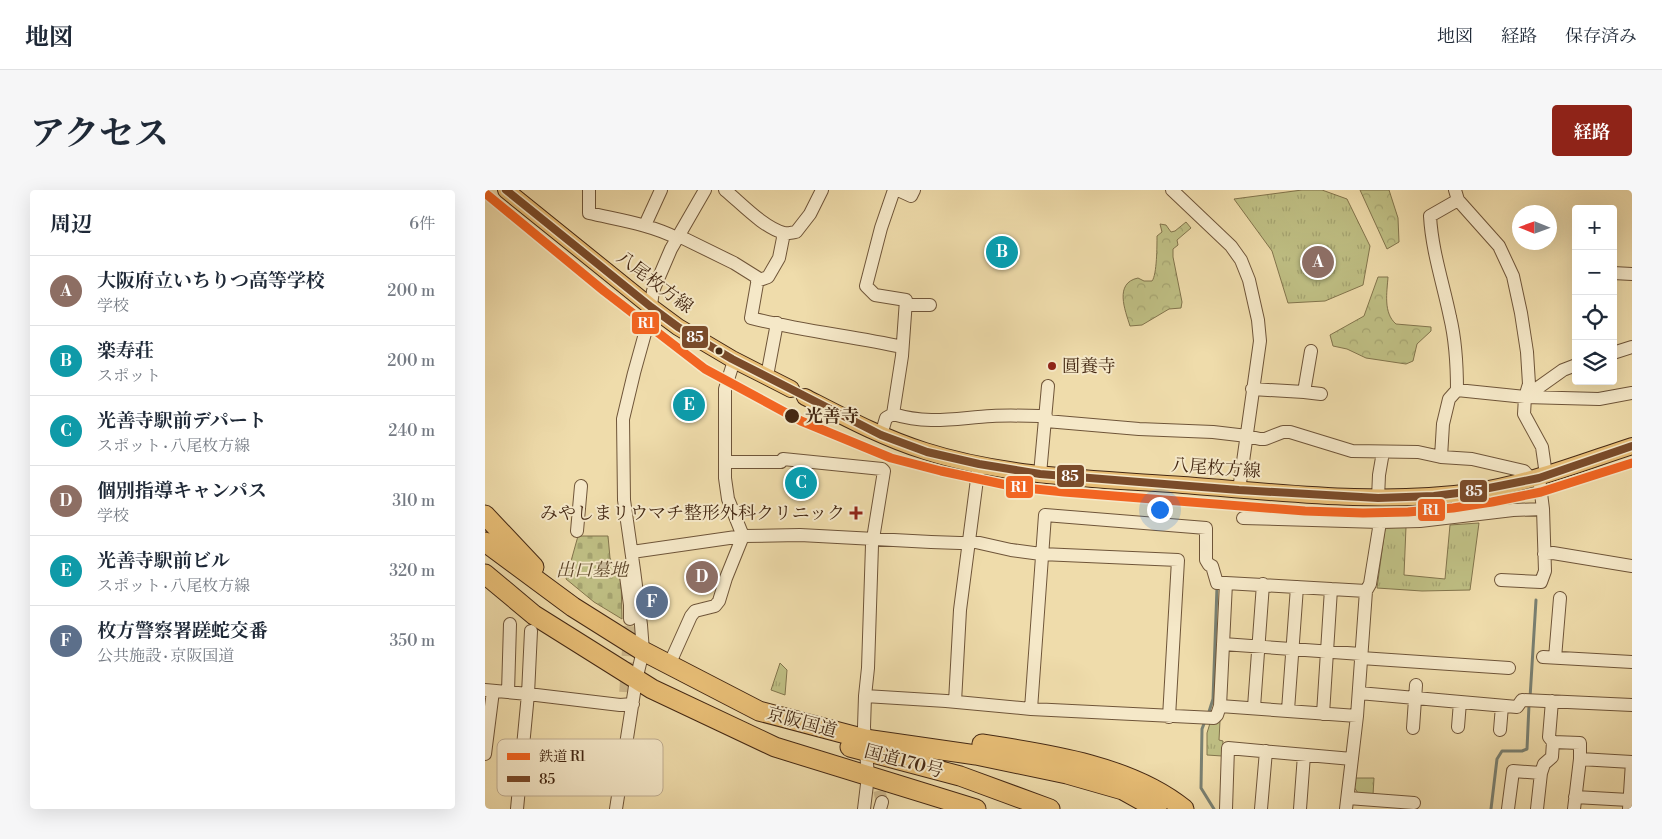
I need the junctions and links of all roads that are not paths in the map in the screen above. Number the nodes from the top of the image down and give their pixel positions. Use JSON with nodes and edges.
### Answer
{"nodes":[{"id":1,"x":506,"y":190,"type":"edge"},
{"id":2,"x":589,"y":190,"type":"edge"},
{"id":3,"x":661,"y":190,"type":"edge"},
{"id":4,"x":705,"y":190,"type":"edge"},
{"id":5,"x":725,"y":190,"type":"edge"},
{"id":6,"x":822,"y":190,"type":"edge"},
{"id":7,"x":896,"y":190,"type":"edge"},
{"id":8,"x":914,"y":190,"type":"edge"},
{"id":9,"x":1172,"y":190,"type":"edge"},
{"id":10,"x":1457,"y":195,"type":"edge"},
{"id":11,"x":645,"y":225,"type":"junction"},
{"id":12,"x":784,"y":233,"type":"junction"},
{"id":13,"x":680,"y":238,"type":"junction"},
{"id":14,"x":1617,"y":273,"type":"edge"},
{"id":15,"x":1632,"y":274,"type":"edge"},
{"id":16,"x":757,"y":281,"type":"junction"},
{"id":17,"x":906,"y":305,"type":"junction"},
{"id":18,"x":930,"y":305,"type":"dead end"},
{"id":19,"x":651,"y":307,"type":"junction"},
{"id":20,"x":777,"y":323,"type":"junction"},
{"id":21,"x":902,"y":347,"type":"junction"},
{"id":22,"x":1632,"y":347,"type":"edge"},
{"id":23,"x":1311,"y":351,"type":"dead end"},
{"id":24,"x":1617,"y":352,"type":"edge"},
{"id":25,"x":736,"y":361,"type":"junction"},
{"id":26,"x":1572,"y":367,"type":"edge"},
{"id":27,"x":767,"y":376,"type":"junction"},
{"id":28,"x":1048,"y":386,"type":"dead end"},
{"id":29,"x":1252,"y":389,"type":"junction"},
{"id":30,"x":1457,"y":390,"type":"junction"},
{"id":31,"x":1304,"y":392,"type":"junction"},
{"id":32,"x":1632,"y":393,"type":"edge"},
{"id":33,"x":1321,"y":394,"type":"dead end"},
{"id":34,"x":1525,"y":397,"type":"junction"},
{"id":35,"x":893,"y":414,"type":"junction"},
{"id":36,"x":1046,"y":418,"type":"junction"},
{"id":37,"x":881,"y":435,"type":"junction"},
{"id":38,"x":1247,"y":436,"type":"junction"},
{"id":39,"x":1632,"y":446,"type":"edge"},
{"id":40,"x":1383,"y":452,"type":"junction"},
{"id":41,"x":1441,"y":457,"type":"junction"},
{"id":42,"x":725,"y":462,"type":"junction"},
{"id":43,"x":979,"y":464,"type":"junction"},
{"id":44,"x":1040,"y":474,"type":"junction"},
{"id":45,"x":1539,"y":477,"type":"junction"},
{"id":46,"x":581,"y":486,"type":"dead end"},
{"id":47,"x":1239,"y":490,"type":"junction"},
{"id":48,"x":1378,"y":498,"type":"junction"},
{"id":49,"x":1543,"y":509,"type":"junction"},
{"id":50,"x":485,"y":515,"type":"edge"},
{"id":51,"x":1243,"y":518,"type":"dead end"},
{"id":52,"x":1380,"y":522,"type":"junction"},
{"id":53,"x":577,"y":531,"type":"dead end"},
{"id":54,"x":743,"y":536,"type":"junction"},
{"id":55,"x":873,"y":539,"type":"junction"},
{"id":56,"x":971,"y":541,"type":"junction"},
{"id":57,"x":485,"y":542,"type":"edge"},
{"id":58,"x":632,"y":552,"type":"junction"},
{"id":59,"x":1041,"y":554,"type":"junction"},
{"id":60,"x":1544,"y":554,"type":"junction"},
{"id":61,"x":1632,"y":566,"type":"edge"},
{"id":62,"x":635,"y":570,"type":"junction"},
{"id":63,"x":485,"y":574,"type":"edge"},
{"id":64,"x":1501,"y":580,"type":"dead end"},
{"id":65,"x":1226,"y":583,"type":"junction"},
{"id":66,"x":1263,"y":584,"type":"junction"},
{"id":67,"x":1297,"y":586,"type":"junction"},
{"id":68,"x":1331,"y":589,"type":"junction"},
{"id":69,"x":1365,"y":591,"type":"junction"},
{"id":70,"x":1560,"y":598,"type":"dead end"},
{"id":71,"x":573,"y":607,"type":"junction"},
{"id":72,"x":630,"y":619,"type":"tunnel mouth"},
{"id":73,"x":511,"y":624,"type":"dead end"},
{"id":74,"x":531,"y":631,"type":"dead end"},
{"id":75,"x":1223,"y":644,"type":"junction"},
{"id":76,"x":1259,"y":647,"type":"junction"},
{"id":77,"x":1293,"y":649,"type":"junction"},
{"id":78,"x":643,"y":650,"type":"junction"},
{"id":79,"x":1327,"y":652,"type":"junction"},
{"id":80,"x":1361,"y":656,"type":"junction"},
{"id":81,"x":1632,"y":662,"type":"edge"},
{"id":82,"x":669,"y":665,"type":"junction"},
{"id":83,"x":1509,"y":669,"type":"dead end"},
{"id":84,"x":636,"y":680,"type":"junction"},
{"id":85,"x":860,"y":680,"type":"dead end"},
{"id":86,"x":489,"y":691,"type":"edge"},
{"id":87,"x":508,"y":692,"type":"junction"},
{"id":88,"x":1416,"y":692,"type":"junction"},
{"id":89,"x":1359,"y":693,"type":"junction"},
{"id":90,"x":528,"y":694,"type":"junction"},
{"id":91,"x":1552,"y":701,"type":"junction"},
{"id":92,"x":861,"y":702,"type":"junction"},
{"id":93,"x":955,"y":702,"type":"junction"},
{"id":94,"x":1459,"y":702,"type":"junction"},
{"id":95,"x":1632,"y":705,"type":"edge"},
{"id":96,"x":1220,"y":706,"type":"junction"},
{"id":97,"x":1501,"y":706,"type":"junction"},
{"id":98,"x":629,"y":707,"type":"junction"},
{"id":99,"x":1254,"y":708,"type":"junction"},
{"id":100,"x":1031,"y":709,"type":"junction"},
{"id":101,"x":1288,"y":710,"type":"junction"},
{"id":102,"x":1323,"y":714,"type":"junction"},
{"id":103,"x":1357,"y":716,"type":"junction"},
{"id":104,"x":1169,"y":717,"type":"junction"},
{"id":105,"x":1458,"y":727,"type":"dead end"},
{"id":106,"x":1413,"y":728,"type":"dead end"},
{"id":107,"x":1500,"y":730,"type":"dead end"},
{"id":108,"x":524,"y":739,"type":"edge"},
{"id":109,"x":620,"y":739,"type":"edge"},
{"id":110,"x":626,"y":739,"type":"edge"},
{"id":111,"x":865,"y":739,"type":"junction"},
{"id":112,"x":1553,"y":742,"type":"junction"},
{"id":113,"x":1266,"y":752,"type":"junction"},
{"id":114,"x":485,"y":754,"type":"edge"},
{"id":115,"x":1304,"y":755,"type":"junction"},
{"id":116,"x":1352,"y":759,"type":"junction"},
{"id":117,"x":1580,"y":759,"type":"junction"},
{"id":118,"x":1632,"y":762,"type":"edge"},
{"id":119,"x":1541,"y":773,"type":"junction"},
{"id":120,"x":868,"y":776,"type":"junction"},
{"id":121,"x":518,"y":796,"type":"edge"},
{"id":122,"x":618,"y":796,"type":"edge"},
{"id":123,"x":1347,"y":803,"type":"edge"},
{"id":124,"x":1414,"y":803,"type":"dead end"},
{"id":125,"x":1575,"y":803,"type":"edge"},
{"id":126,"x":1629,"y":804,"type":"edge"},
{"id":127,"x":517,"y":809,"type":"edge"},
{"id":128,"x":616,"y":809,"type":"edge"},
{"id":129,"x":864,"y":809,"type":"edge"},
{"id":130,"x":976,"y":809,"type":"edge"},
{"id":131,"x":1051,"y":809,"type":"edge"},
{"id":132,"x":1157,"y":809,"type":"edge"},
{"id":133,"x":1184,"y":809,"type":"edge"},
{"id":134,"x":1226,"y":809,"type":"edge"},
{"id":135,"x":1261,"y":809,"type":"edge"},
{"id":136,"x":1300,"y":809,"type":"edge"},
{"id":137,"x":1509,"y":809,"type":"edge"},
{"id":138,"x":1537,"y":809,"type":"edge"}],
"edges":[{"from":1,"to":19,"type":"main road","name":"八尾枚方線"},
{"from":2,"to":11,"type":"street"},
{"from":3,"to":11,"type":"street"},
{"from":4,"to":13,"type":"street"},
{"from":5,"to":12,"type":"street"},
{"from":6,"to":12,"type":"street"},
{"from":7,"to":8,"type":"street"},
{"from":7,"to":17,"type":"street"},
{"from":9,"to":29,"type":"street"},
{"from":10,"to":30,"type":"street"},
{"from":10,"to":34,"type":"street"},
{"from":11,"to":13,"type":"street"},
{"from":12,"to":16,"type":"street"},
{"from":13,"to":16,"type":"street"},
{"from":13,"to":19,"type":"street"},
{"from":14,"to":15,"type":"street"},
{"from":16,"to":20,"type":"street"},
{"from":17,"to":18,"type":"street"},
{"from":17,"to":21,"type":"street"},
{"from":19,"to":25,"type":"main road","name":"八尾枚方線"},
{"from":19,"to":58,"type":"street"},
{"from":20,"to":21,"type":"street"},
{"from":20,"to":27,"type":"street"},
{"from":21,"to":35,"type":"street"},
{"from":22,"to":24,"type":"street"},
{"from":23,"to":31,"type":"street"},
{"from":25,"to":27,"type":"main road","name":"八尾枚方線"},
{"from":25,"to":42,"type":"street"},
{"from":26,"to":34,"type":"street"},
{"from":27,"to":37,"type":"main road","name":"八尾枚方線"},
{"from":28,"to":36,"type":"street"},
{"from":29,"to":31,"type":"street"},
{"from":29,"to":38,"type":"street"},
{"from":30,"to":34,"type":"street"},
{"from":30,"to":41,"type":"street"},
{"from":31,"to":33,"type":"street"},
{"from":32,"to":34,"type":"street"},
{"from":34,"to":45,"type":"street"},
{"from":35,"to":36,"type":"street"},
{"from":35,"to":37,"type":"street"},
{"from":36,"to":38,"type":"street"},
{"from":36,"to":44,"type":"street"},
{"from":37,"to":43,"type":"main road","name":"八尾枚方線"},
{"from":38,"to":40,"type":"street"},
{"from":38,"to":47,"type":"street"},
{"from":39,"to":45,"type":"main road","name":"八尾枚方線"},
{"from":40,"to":41,"type":"street"},
{"from":40,"to":48,"type":"street"},
{"from":41,"to":45,"type":"street"},
{"from":42,"to":54,"type":"street"},
{"from":42,"to":55,"type":"street"},
{"from":43,"to":44,"type":"main road","name":"八尾枚方線"},
{"from":43,"to":56,"type":"street"},
{"from":44,"to":47,"type":"main road","name":"八尾枚方線"},
{"from":45,"to":48,"type":"main road","name":"八尾枚方線"},
{"from":45,"to":49,"type":"street"},
{"from":46,"to":53,"type":"street"},
{"from":47,"to":48,"type":"main road","name":"八尾枚方線"},
{"from":49,"to":52,"type":"street"},
{"from":49,"to":60,"type":"street"},
{"from":50,"to":71,"type":"highway"},
{"from":51,"to":52,"type":"street"},
{"from":52,"to":69,"type":"street"},
{"from":54,"to":55,"type":"street"},
{"from":54,"to":58,"type":"street"},
{"from":54,"to":82,"type":"street"},
{"from":55,"to":56,"type":"street"},
{"from":55,"to":92,"type":"street"},
{"from":56,"to":59,"type":"street"},
{"from":56,"to":93,"type":"street"},
{"from":57,"to":71,"type":"highway","name":"京阪国道"},
{"from":58,"to":62,"type":"street"},
{"from":59,"to":65,"type":"street"},
{"from":59,"to":100,"type":"street"},
{"from":59,"to":104,"type":"street"},
{"from":60,"to":61,"type":"street"},
{"from":60,"to":64,"type":"street"},
{"from":62,"to":72,"type":"street"},
{"from":62,"to":78,"type":"street"},
{"from":63,"to":84,"type":"highway","name":"京阪国道"},
{"from":65,"to":66,"type":"street"},
{"from":65,"to":75,"type":"street"},
{"from":66,"to":67,"type":"street"},
{"from":66,"to":76,"type":"street"},
{"from":67,"to":68,"type":"street"},
{"from":67,"to":77,"type":"street"},
{"from":68,"to":69,"type":"street"},
{"from":68,"to":79,"type":"street"},
{"from":69,"to":80,"type":"street"},
{"from":70,"to":81,"type":"street"},
{"from":71,"to":78,"type":"highway","name":"京阪国道"},
{"from":73,"to":87,"type":"street"},
{"from":74,"to":90,"type":"street"},
{"from":75,"to":76,"type":"street"},
{"from":75,"to":96,"type":"street"},
{"from":76,"to":77,"type":"street"},
{"from":76,"to":99,"type":"street"},
{"from":77,"to":79,"type":"street"},
{"from":77,"to":101,"type":"street"},
{"from":78,"to":82,"type":"highway","name":"京阪国道"},
{"from":78,"to":84,"type":"street"},
{"from":79,"to":80,"type":"street"},
{"from":79,"to":102,"type":"street"},
{"from":80,"to":83,"type":"street"},
{"from":80,"to":89,"type":"street"},
{"from":82,"to":111,"type":"highway","name":"京阪国道"},
{"from":84,"to":98,"type":"street"},
{"from":84,"to":120,"type":"highway","name":"京阪国道"},
{"from":85,"to":92,"type":"street"},
{"from":86,"to":87,"type":"street"},
{"from":86,"to":114,"type":"street"},
{"from":87,"to":90,"type":"street"},
{"from":88,"to":89,"type":"street"},
{"from":88,"to":94,"type":"street"},
{"from":88,"to":106,"type":"street"},
{"from":89,"to":103,"type":"street"},
{"from":90,"to":98,"type":"street"},
{"from":90,"to":108,"type":"street"},
{"from":91,"to":95,"type":"street"},
{"from":91,"to":97,"type":"street"},
{"from":91,"to":112,"type":"street"},
{"from":92,"to":93,"type":"street"},
{"from":92,"to":111,"type":"street"},
{"from":93,"to":100,"type":"street"},
{"from":94,"to":97,"type":"street"},
{"from":94,"to":105,"type":"street"},
{"from":96,"to":99,"type":"street"},
{"from":96,"to":104,"type":"street"},
{"from":97,"to":107,"type":"street"},
{"from":98,"to":109,"type":"street"},
{"from":98,"to":110,"type":"street"},
{"from":99,"to":101,"type":"street"},
{"from":100,"to":104,"type":"street"},
{"from":101,"to":102,"type":"street"},
{"from":102,"to":103,"type":"street"},
{"from":103,"to":116,"type":"street"},
{"from":111,"to":120,"type":"street"},
{"from":111,"to":131,"type":"highway","name":"国道170号"},
{"from":111,"to":132,"type":"highway","name":"京阪国道"},
{"from":111,"to":133,"type":"highway"},
{"from":112,"to":117,"type":"street"},
{"from":112,"to":119,"type":"street"},
{"from":113,"to":115,"type":"street"},
{"from":113,"to":134,"type":"street"},
{"from":113,"to":135,"type":"street"},
{"from":115,"to":116,"type":"street"},
{"from":115,"to":136,"type":"street"},
{"from":116,"to":123,"type":"street"},
{"from":117,"to":118,"type":"street"},
{"from":117,"to":125,"type":"street"},
{"from":118,"to":126,"type":"street"},
{"from":119,"to":137,"type":"street"},
{"from":119,"to":138,"type":"street"},
{"from":120,"to":129,"type":"street"},
{"from":120,"to":130,"type":"highway","name":"京阪国道"},
{"from":121,"to":127,"type":"street"},
{"from":122,"to":128,"type":"street"},
{"from":123,"to":124,"type":"street"},
{"from":125,"to":126,"type":"street"}]}
